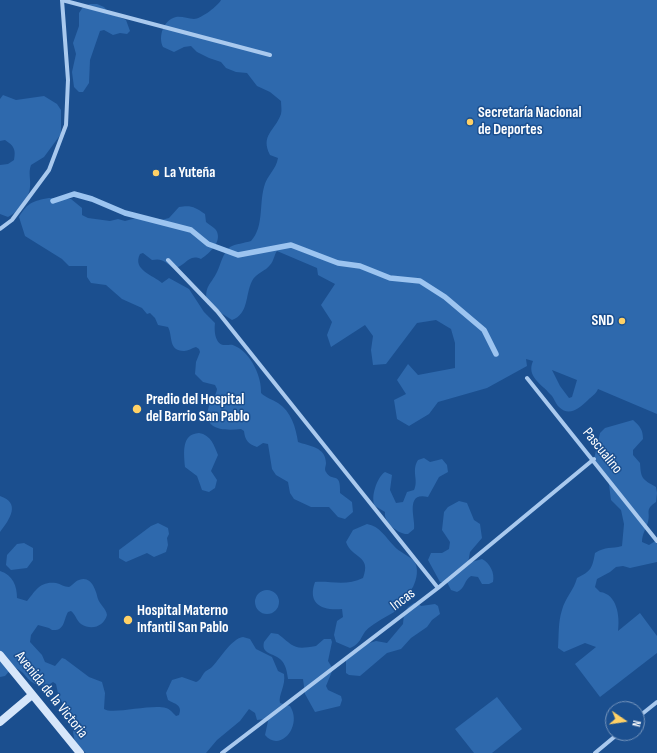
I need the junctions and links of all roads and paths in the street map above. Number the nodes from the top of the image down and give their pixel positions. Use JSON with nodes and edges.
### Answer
{"nodes":[{"id":1,"x":62,"y":0,"type":"edge"},
{"id":2,"x":270,"y":55,"type":"dead end"},
{"id":3,"x":0,"y":229,"type":"edge"},
{"id":4,"x":168,"y":260,"type":"dead end"},
{"id":5,"x":527,"y":378,"type":"dead end"},
{"id":6,"x":594,"y":459,"type":"junction"},
{"id":7,"x":657,"y":541,"type":"edge"},
{"id":8,"x":438,"y":588,"type":"junction"},
{"id":9,"x":0,"y":655,"type":"edge"},
{"id":10,"x":32,"y":696,"type":"junction"},
{"id":11,"x":657,"y":702,"type":"edge"},
{"id":12,"x":645,"y":712,"type":"edge"},
{"id":13,"x":0,"y":722,"type":"edge"},
{"id":14,"x":609,"y":741,"type":"edge"},
{"id":15,"x":80,"y":753,"type":"edge"},
{"id":16,"x":222,"y":753,"type":"edge"},
{"id":17,"x":595,"y":753,"type":"edge"}],
"edges":[{"from":1,"to":2,"type":"street"},
{"from":1,"to":3,"type":"street"},
{"from":4,"to":8,"type":"street"},
{"from":5,"to":6,"type":"street","name":"Pascualino"},
{"from":6,"to":7,"type":"street","name":"Pascualino"},
{"from":6,"to":8,"type":"street","name":"Incas"},
{"from":8,"to":16,"type":"street","name":"Incas"},
{"from":9,"to":10,"type":"main road","name":"Avenida de la Victoria"},
{"from":10,"to":13,"type":"main road"},
{"from":10,"to":15,"type":"main road","name":"Avenida de la Victoria"},
{"from":11,"to":12,"type":"street"},
{"from":14,"to":17,"type":"street"}]}
